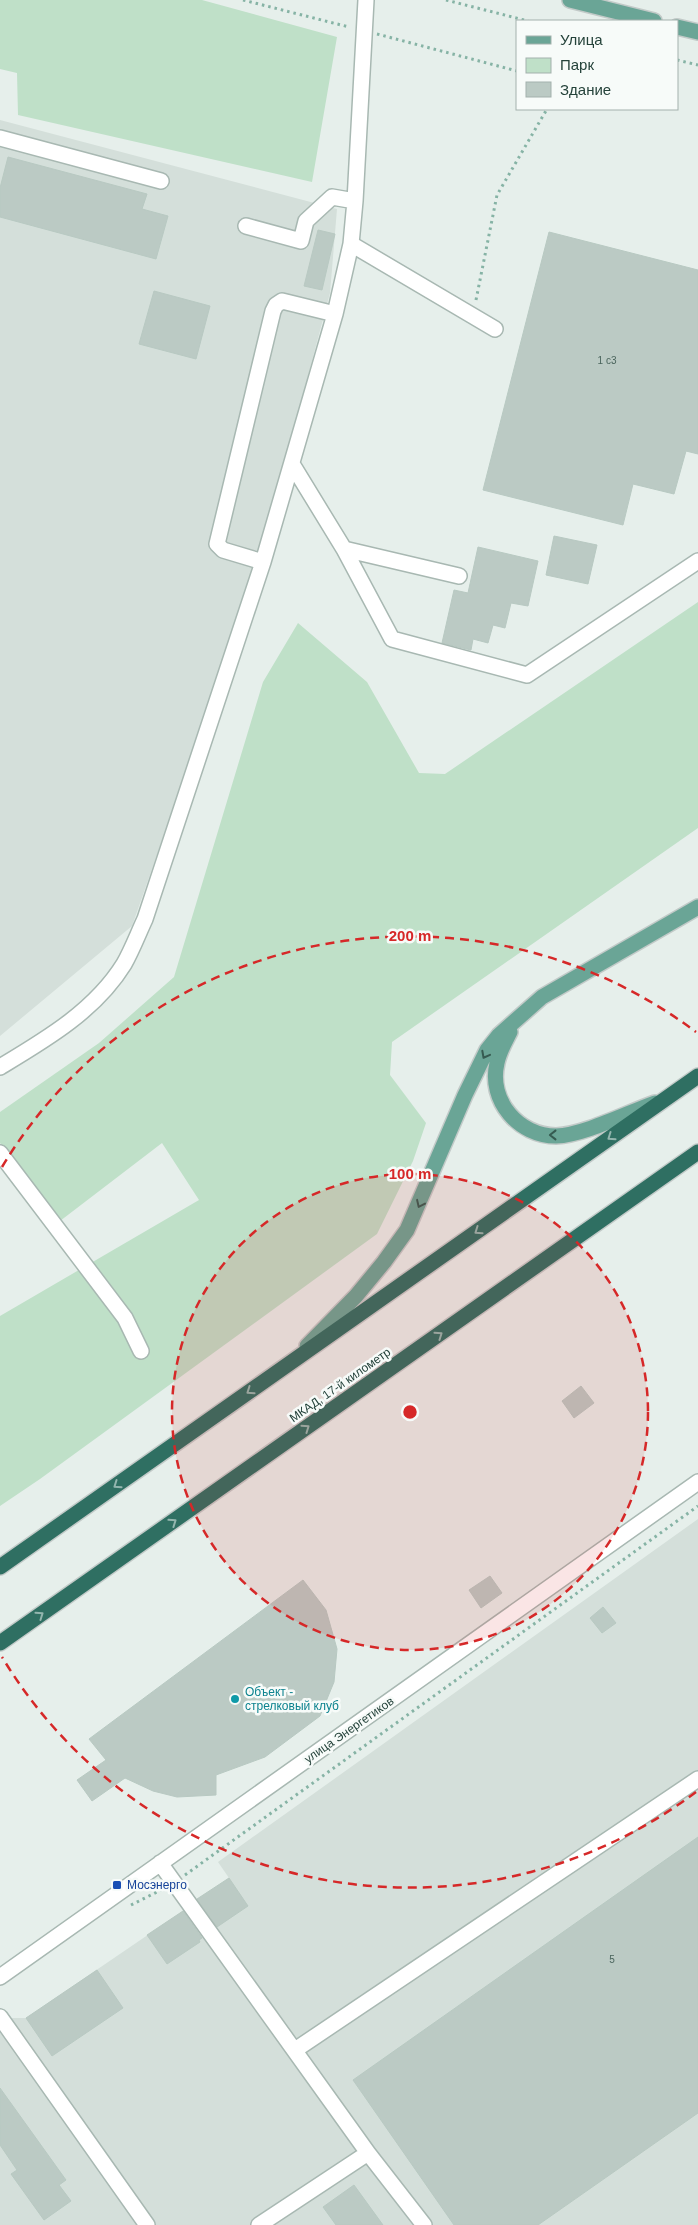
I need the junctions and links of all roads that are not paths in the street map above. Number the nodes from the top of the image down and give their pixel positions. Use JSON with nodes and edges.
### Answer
{"nodes":[{"id":1,"x":366,"y":0,"type":"edge"},
{"id":2,"x":570,"y":0,"type":"edge"},
{"id":3,"x":650,"y":20,"type":"edge"},
{"id":4,"x":678,"y":27,"type":"edge"},
{"id":5,"x":698,"y":32,"type":"edge"},
{"id":6,"x":0,"y":138,"type":"edge"},
{"id":7,"x":160,"y":181,"type":"dead end"},
{"id":8,"x":355,"y":201,"type":"junction"},
{"id":9,"x":246,"y":226,"type":"dead end"},
{"id":10,"x":351,"y":244,"type":"junction"},
{"id":11,"x":335,"y":314,"type":"junction"},
{"id":12,"x":495,"y":329,"type":"dead end"},
{"id":13,"x":292,"y":464,"type":"junction"},
{"id":14,"x":344,"y":549,"type":"junction"},
{"id":15,"x":698,"y":561,"type":"edge"},
{"id":16,"x":262,"y":562,"type":"junction"},
{"id":17,"x":459,"y":576,"type":"dead end"},
{"id":18,"x":698,"y":907,"type":"edge"},
{"id":19,"x":517,"y":1019,"type":"junction"},
{"id":20,"x":0,"y":1067,"type":"edge"},
{"id":21,"x":698,"y":1076,"type":"edge"},
{"id":22,"x":666,"y":1099,"type":"junction"},
{"id":23,"x":698,"y":1152,"type":"edge"},
{"id":24,"x":0,"y":1153,"type":"edge"},
{"id":25,"x":141,"y":1351,"type":"dead end"},
{"id":26,"x":290,"y":1363,"type":"junction"},
{"id":27,"x":698,"y":1482,"type":"edge"},
{"id":28,"x":0,"y":1567,"type":"edge"},
{"id":29,"x":0,"y":1643,"type":"edge"},
{"id":30,"x":698,"y":1779,"type":"edge"},
{"id":31,"x":160,"y":1863,"type":"junction"},
{"id":32,"x":0,"y":1977,"type":"edge"},
{"id":33,"x":0,"y":2016,"type":"edge"},
{"id":34,"x":295,"y":2050,"type":"junction"},
{"id":35,"x":368,"y":2153,"type":"junction"},
{"id":36,"x":147,"y":2225,"type":"edge"},
{"id":37,"x":259,"y":2225,"type":"edge"},
{"id":38,"x":424,"y":2225,"type":"edge"}],
"edges":[{"from":1,"to":8,"type":"street"},
{"from":2,"to":3,"type":"main road"},
{"from":4,"to":5,"type":"main road"},
{"from":6,"to":7,"type":"street"},
{"from":8,"to":9,"type":"street"},
{"from":8,"to":10,"type":"street"},
{"from":10,"to":11,"type":"street"},
{"from":10,"to":12,"type":"street"},
{"from":11,"to":13,"type":"street"},
{"from":11,"to":16,"type":"street"},
{"from":13,"to":14,"type":"street"},
{"from":13,"to":16,"type":"street"},
{"from":14,"to":15,"type":"street"},
{"from":14,"to":17,"type":"street"},
{"from":16,"to":20,"type":"street"},
{"from":18,"to":19,"type":"main road"},
{"from":22,"to":19,"type":"main road","one_way":true},
{"from":19,"to":26,"type":"main road","one_way":true},
{"from":21,"to":22,"type":"highway"},
{"from":22,"to":26,"type":"highway","one_way":true},
{"from":29,"to":23,"type":"highway","name":"МКАД, 17-й километр","one_way":true},
{"from":24,"to":25,"type":"street"},
{"from":26,"to":28,"type":"highway","one_way":true},
{"from":27,"to":31,"type":"street","name":"улица Энергетиков"},
{"from":30,"to":34,"type":"street"},
{"from":31,"to":32,"type":"street","name":"улица Энергетиков"},
{"from":31,"to":34,"type":"street"},
{"from":33,"to":36,"type":"street"},
{"from":34,"to":35,"type":"street"},
{"from":35,"to":37,"type":"street"},
{"from":35,"to":38,"type":"street"}]}
